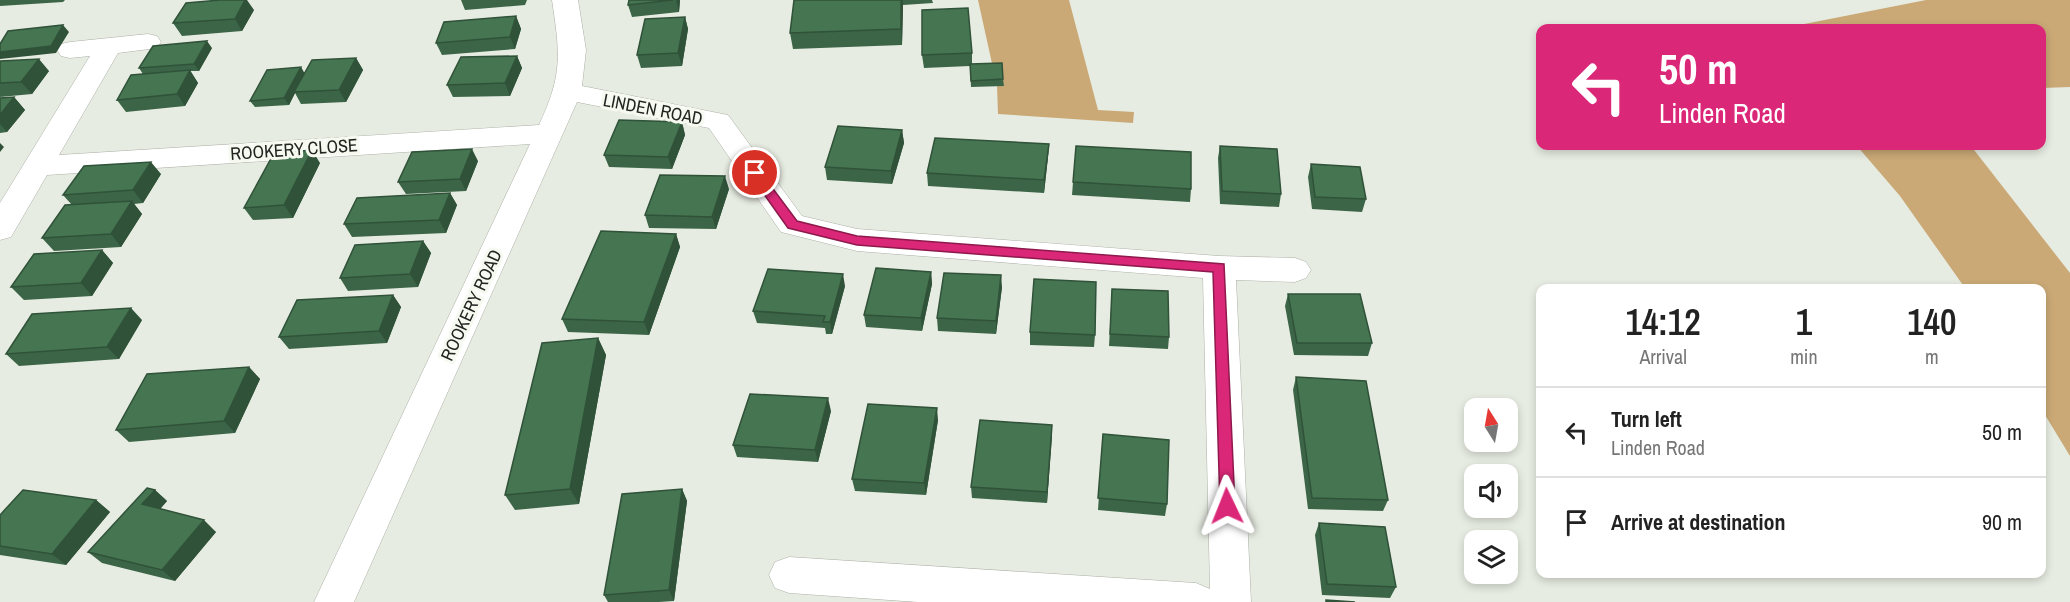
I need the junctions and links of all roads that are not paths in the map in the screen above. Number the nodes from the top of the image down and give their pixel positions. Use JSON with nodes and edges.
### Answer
{"nodes":[{"id":1,"x":566,"y":0,"type":"edge"},
{"id":2,"x":148,"y":42,"type":"dead end"},
{"id":3,"x":109,"y":46,"type":"junction"},
{"id":4,"x":70,"y":50,"type":"dead end"},
{"id":5,"x":568,"y":92,"type":"junction"},
{"id":6,"x":550,"y":133,"type":"junction"},
{"id":7,"x":37,"y":166,"type":"junction"},
{"id":8,"x":0,"y":229,"type":"edge"},
{"id":9,"x":1219,"y":268,"type":"junction"},
{"id":10,"x":1295,"y":270,"type":"dead end"},
{"id":11,"x":789,"y":575,"type":"dead end"},
{"id":12,"x":864,"y":591,"type":"edge"},
{"id":13,"x":334,"y":602,"type":"edge"},
{"id":14,"x":1196,"y":602,"type":"edge"},
{"id":15,"x":1231,"y":602,"type":"edge"}],
"edges":[{"from":1,"to":5,"type":"street","name":"ROOKERY ROAD"},
{"from":2,"to":3,"type":"street"},
{"from":3,"to":4,"type":"street"},
{"from":3,"to":7,"type":"street"},
{"from":5,"to":6,"type":"street","name":"ROOKERY ROAD"},
{"from":5,"to":9,"type":"street","name":"LINDEN ROAD"},
{"from":6,"to":7,"type":"street","name":"ROOKERY CLOSE"},
{"from":6,"to":13,"type":"street","name":"ROOKERY ROAD"},
{"from":7,"to":8,"type":"street"},
{"from":9,"to":10,"type":"street","name":"LINDEN ROAD"},
{"from":9,"to":15,"type":"street"},
{"from":11,"to":12,"type":"street"},
{"from":12,"to":14,"type":"street"}]}
